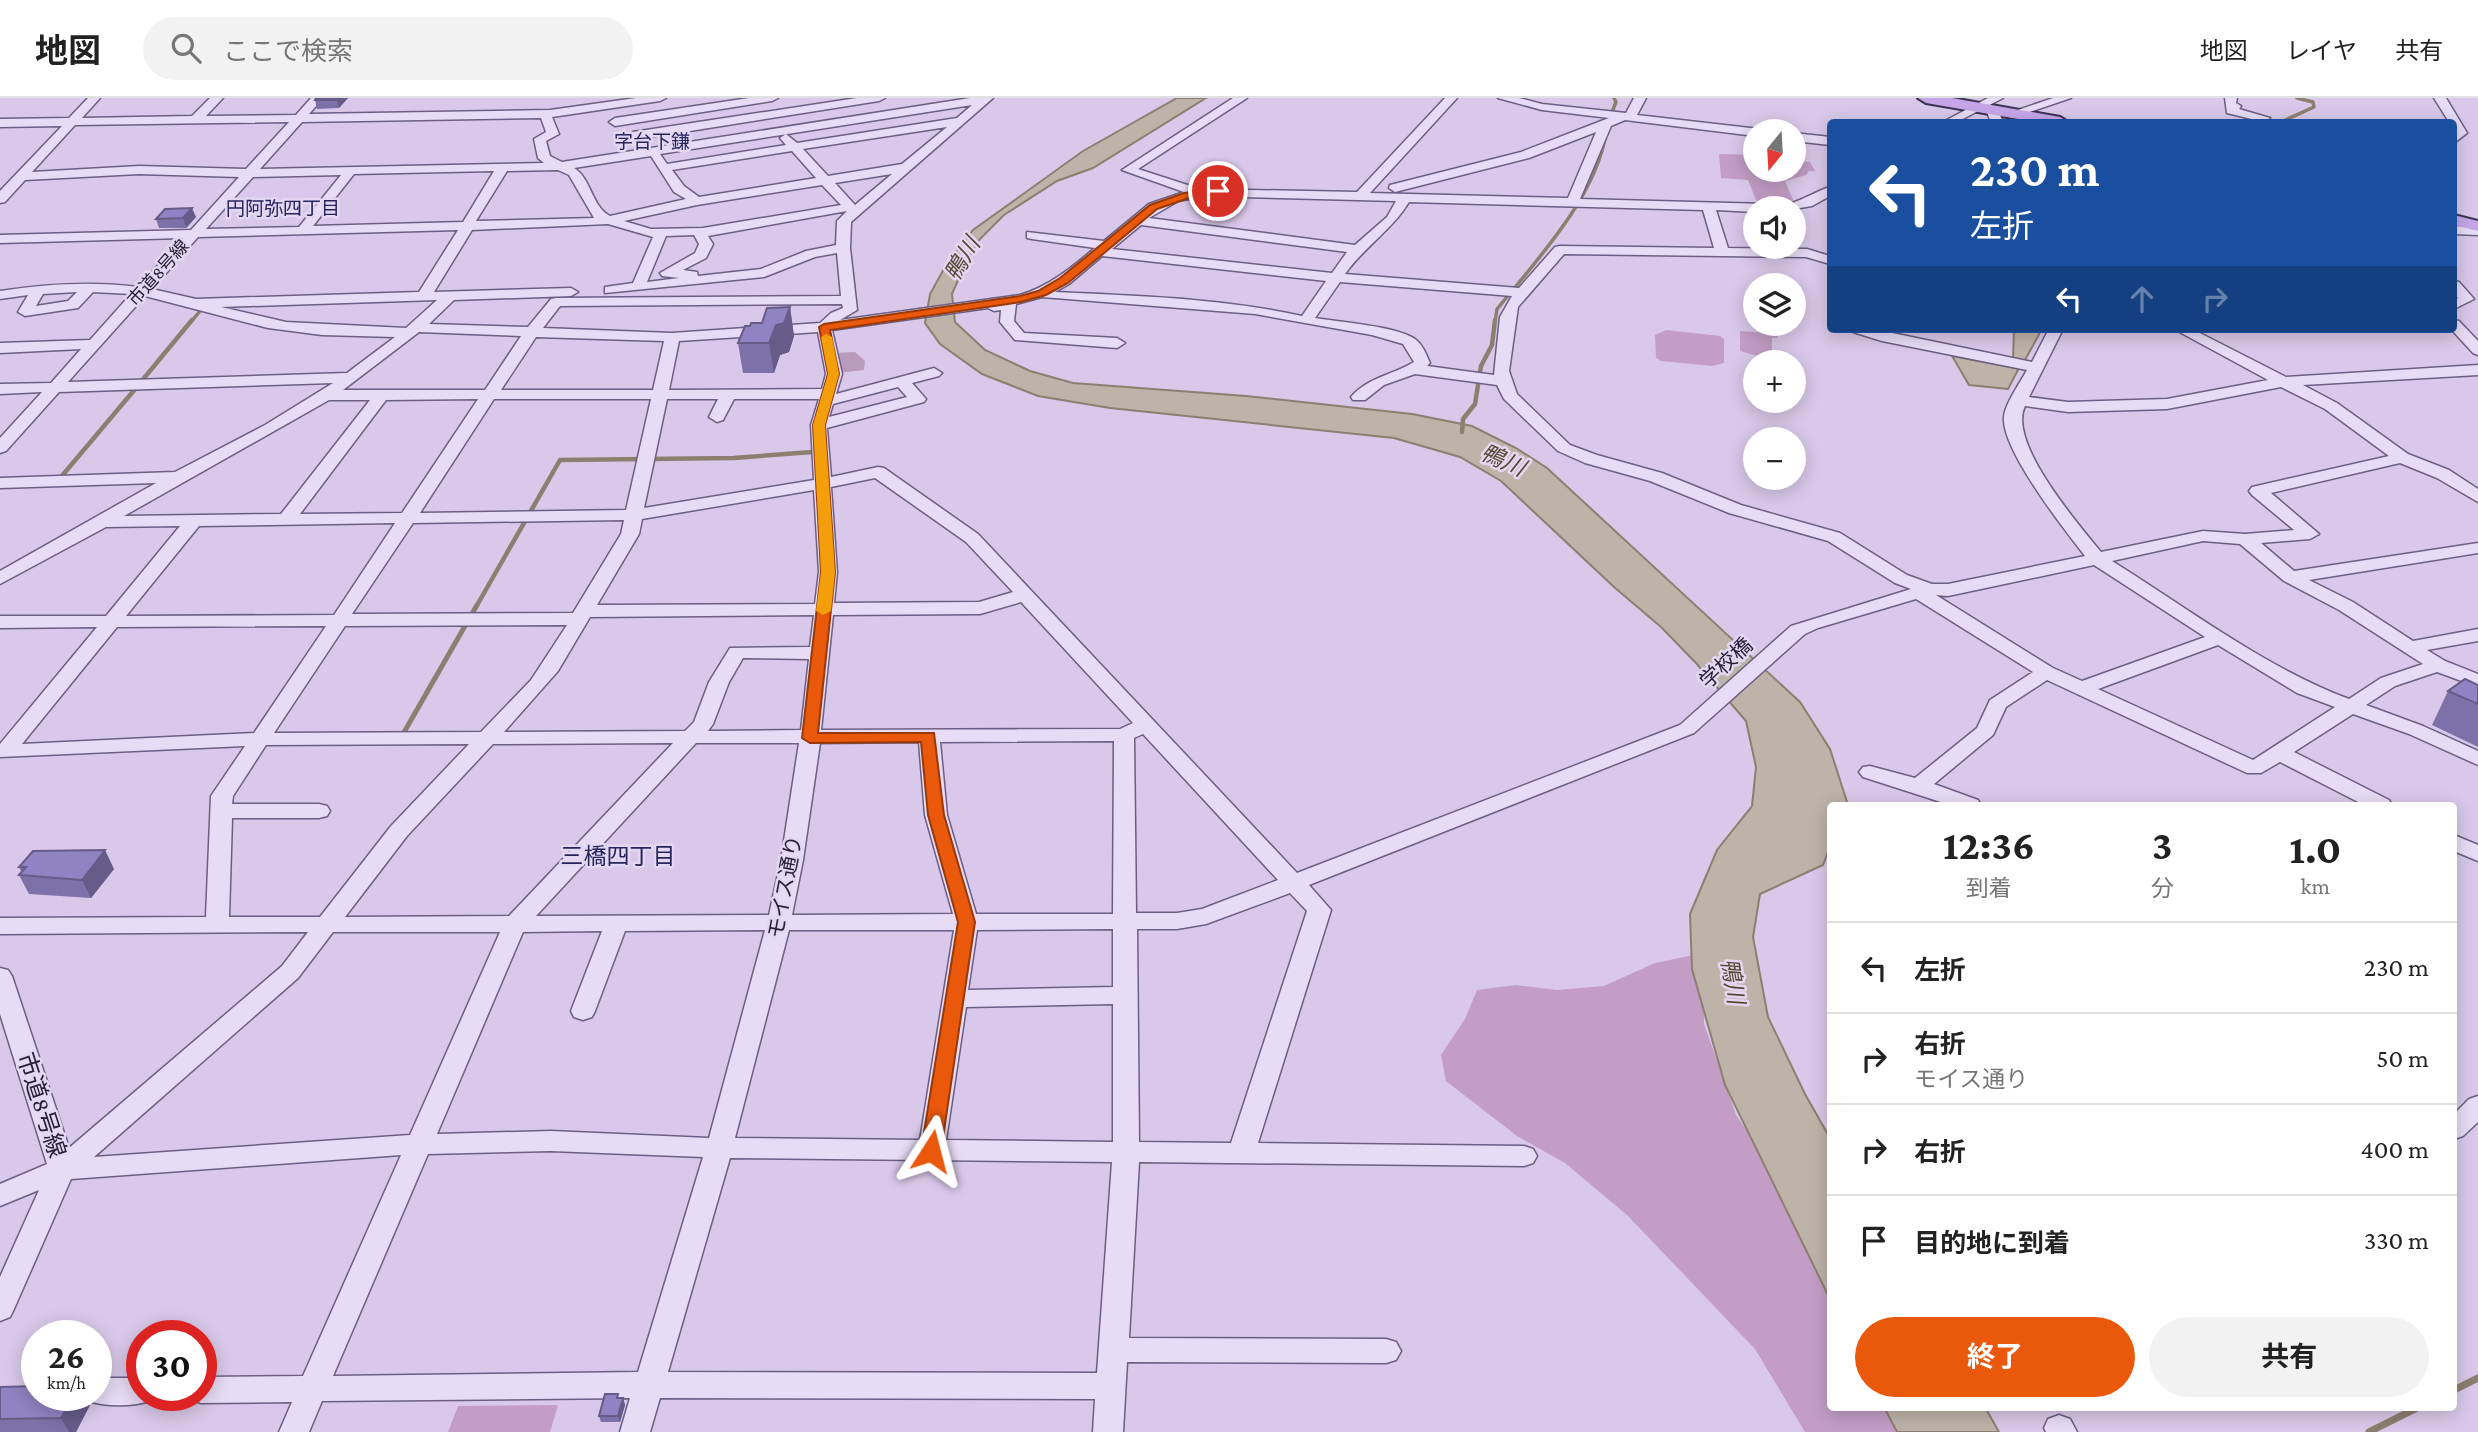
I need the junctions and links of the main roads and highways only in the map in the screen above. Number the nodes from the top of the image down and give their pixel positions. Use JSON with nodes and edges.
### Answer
{"nodes":[{"id":1,"x":1926,"y":98,"type":"edge"},
{"id":2,"x":1990,"y":109,"type":"edge"},
{"id":3,"x":2042,"y":119,"type":"edge"},
{"id":4,"x":2457,"y":221,"type":"edge"},
{"id":5,"x":2478,"y":229,"type":"edge"}],
"edges":[{"from":1,"to":2,"type":"main road"},
{"from":2,"to":3,"type":"main road"},
{"from":4,"to":5,"type":"main road"}]}
